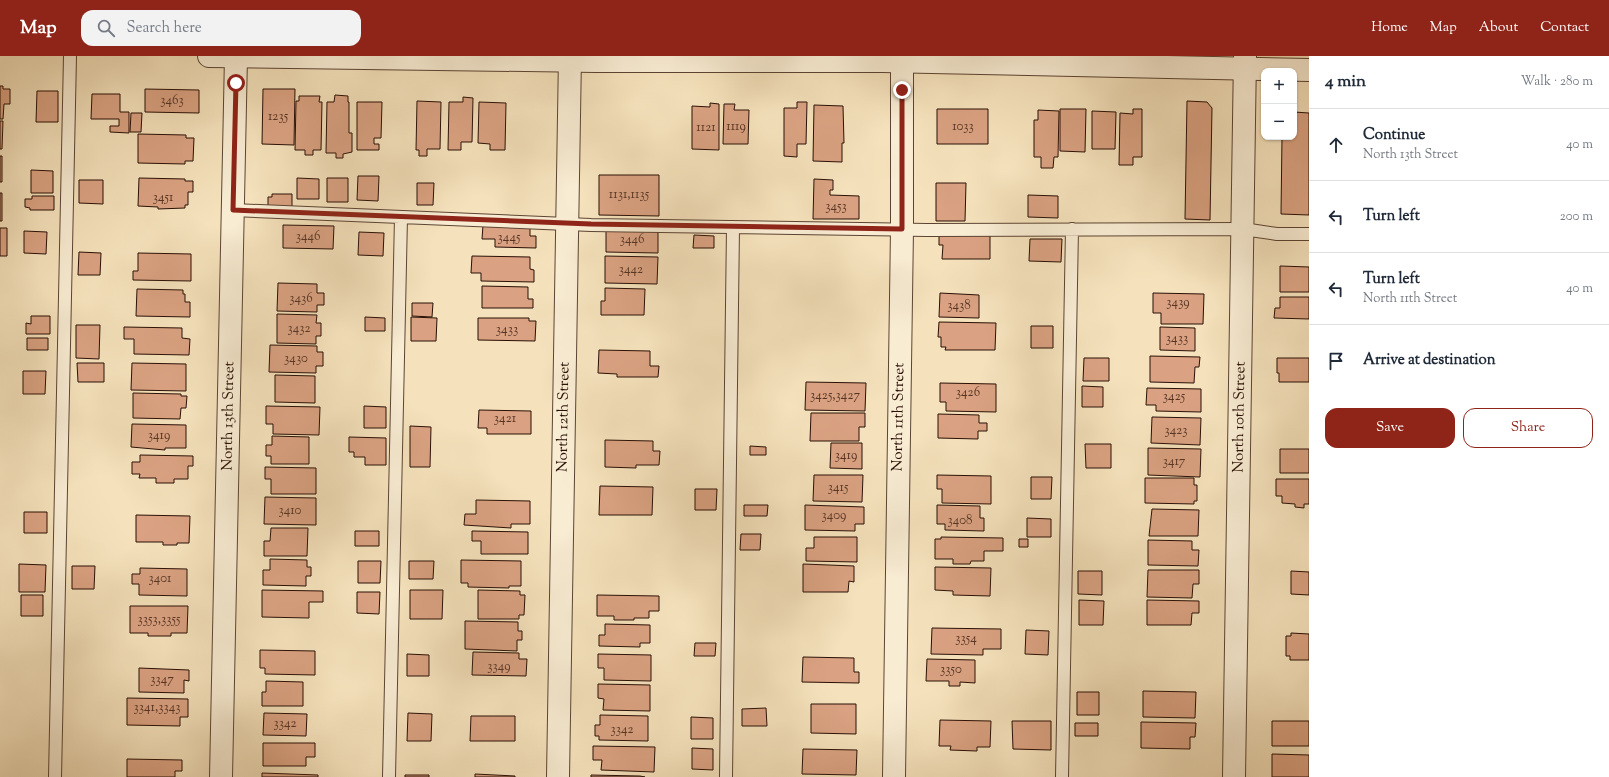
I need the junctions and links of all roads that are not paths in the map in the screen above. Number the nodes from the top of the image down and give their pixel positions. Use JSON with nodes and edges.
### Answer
{"nodes":[{"id":1,"x":70,"y":56,"type":"edge"},
{"id":2,"x":209,"y":56,"type":"edge"},
{"id":3,"x":236,"y":56,"type":"edge"},
{"id":4,"x":570,"y":58,"type":"edge"},
{"id":5,"x":902,"y":59,"type":"edge"},
{"id":6,"x":1245,"y":62,"type":"edge"},
{"id":7,"x":1309,"y":70,"type":"edge"},
{"id":8,"x":233,"y":210,"type":"junction"},
{"id":9,"x":401,"y":217,"type":"junction"},
{"id":10,"x":568,"y":224,"type":"junction"},
{"id":11,"x":733,"y":227,"type":"junction"},
{"id":12,"x":902,"y":229,"type":"junction"},
{"id":13,"x":1072,"y":229,"type":"junction"},
{"id":14,"x":1243,"y":229,"type":"junction"},
{"id":15,"x":1309,"y":234,"type":"edge"},
{"id":16,"x":55,"y":777,"type":"edge"},
{"id":17,"x":221,"y":777,"type":"edge"},
{"id":18,"x":389,"y":777,"type":"edge"},
{"id":19,"x":558,"y":777,"type":"edge"},
{"id":20,"x":726,"y":777,"type":"edge"},
{"id":21,"x":894,"y":777,"type":"edge"},
{"id":22,"x":1062,"y":777,"type":"edge"},
{"id":23,"x":1234,"y":777,"type":"edge"}],
"edges":[{"from":1,"to":16,"type":"lane"},
{"from":2,"to":3,"type":"street"},
{"from":3,"to":4,"type":"street"},
{"from":3,"to":8,"type":"street","name":"North 13th Street"},
{"from":4,"to":5,"type":"street"},
{"from":4,"to":10,"type":"street","name":"North 12th Street"},
{"from":5,"to":6,"type":"street"},
{"from":5,"to":12,"type":"street","name":"North 11th Street"},
{"from":6,"to":7,"type":"street"},
{"from":6,"to":14,"type":"street","name":"North 10th Street"},
{"from":8,"to":9,"type":"lane"},
{"from":8,"to":17,"type":"street","name":"North 13th Street"},
{"from":9,"to":10,"type":"lane"},
{"from":9,"to":18,"type":"lane"},
{"from":10,"to":11,"type":"lane"},
{"from":10,"to":19,"type":"street","name":"North 12th Street"},
{"from":11,"to":12,"type":"lane"},
{"from":11,"to":20,"type":"lane"},
{"from":12,"to":13,"type":"lane"},
{"from":12,"to":21,"type":"street","name":"North 11th Street"},
{"from":13,"to":14,"type":"lane"},
{"from":13,"to":22,"type":"lane"},
{"from":14,"to":15,"type":"lane"},
{"from":14,"to":23,"type":"street","name":"North 10th Street"}]}
